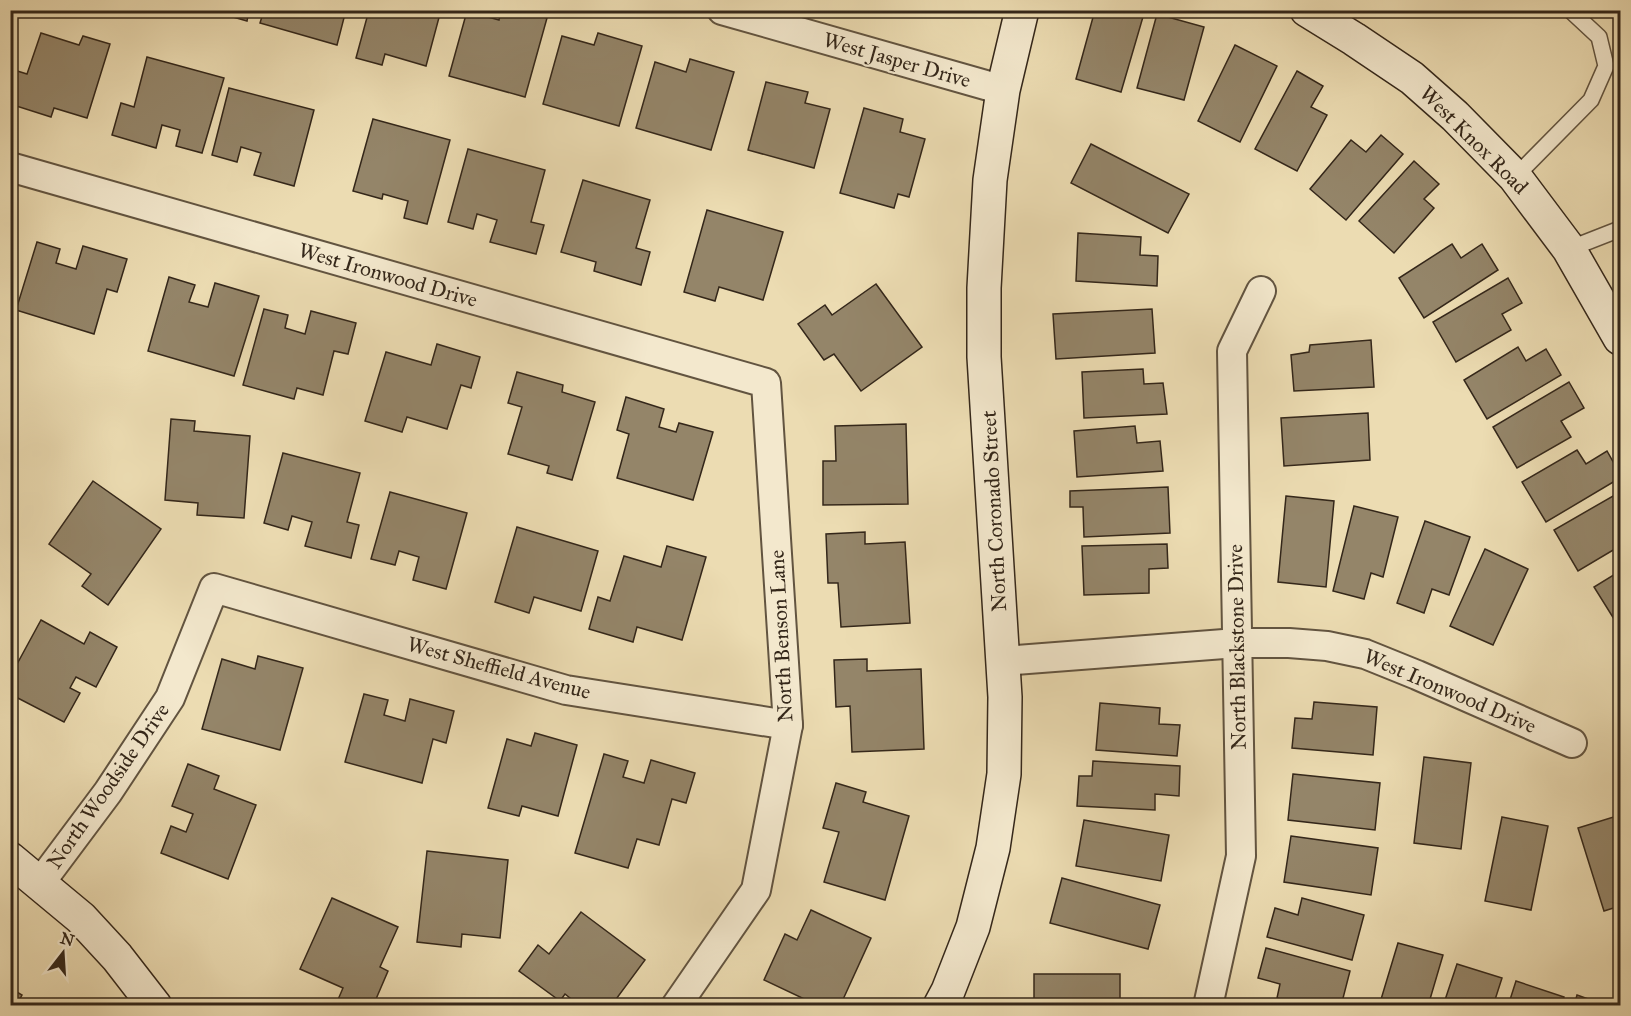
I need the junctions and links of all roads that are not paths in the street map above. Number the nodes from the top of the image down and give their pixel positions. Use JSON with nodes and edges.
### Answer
{"nodes":[{"id":1,"x":722,"y":10,"type":"edge"},
{"id":2,"x":1023,"y":10,"type":"edge"},
{"id":3,"x":1307,"y":10,"type":"edge"},
{"id":4,"x":1570,"y":10,"type":"edge"},
{"id":5,"x":1004,"y":90,"type":"junction"},
{"id":6,"x":10,"y":167,"type":"edge"},
{"id":7,"x":1515,"y":177,"type":"junction"},
{"id":8,"x":1620,"y":229,"type":"edge"},
{"id":9,"x":1569,"y":249,"type":"junction"},
{"id":10,"x":1261,"y":291,"type":"dead end"},
{"id":11,"x":1620,"y":338,"type":"edge"},
{"id":12,"x":766,"y":383,"type":"joint"},
{"id":13,"x":214,"y":588,"type":"joint"},
{"id":14,"x":1237,"y":644,"type":"junction"},
{"id":15,"x":1003,"y":661,"type":"junction"},
{"id":16,"x":788,"y":725,"type":"junction"},
{"id":17,"x":1572,"y":743,"type":"dead end"},
{"id":18,"x":10,"y":859,"type":"edge"},
{"id":19,"x":40,"y":882,"type":"junction"},
{"id":20,"x":155,"y":1005,"type":"edge"},
{"id":21,"x":676,"y":1005,"type":"edge"},
{"id":22,"x":940,"y":1005,"type":"edge"},
{"id":23,"x":1208,"y":1005,"type":"edge"}],
"edges":[{"from":1,"to":5,"type":"street","name":"West Jasper Drive"},
{"from":2,"to":5,"type":"street","name":"North Coronado Street"},
{"from":3,"to":7,"type":"street","name":"West Knox Road"},
{"from":4,"to":7,"type":"lane"},
{"from":5,"to":15,"type":"street","name":"North Coronado Street"},
{"from":6,"to":12,"type":"street","name":"West Ironwood Drive"},
{"from":7,"to":9,"type":"street","name":"West Knox Road"},
{"from":8,"to":9,"type":"lane"},
{"from":9,"to":11,"type":"street","name":"West Knox Road"},
{"from":10,"to":14,"type":"street","name":"North Blackstone Drive"},
{"from":12,"to":16,"type":"street","name":"North Benson Lane"},
{"from":13,"to":16,"type":"street","name":"West Sheffield Avenue"},
{"from":13,"to":19,"type":"street","name":"North Woodside Drive"},
{"from":14,"to":15,"type":"street","name":"West Ironwood Drive"},
{"from":14,"to":17,"type":"street","name":"West Ironwood Drive"},
{"from":14,"to":23,"type":"street","name":"North Blackstone Drive"},
{"from":15,"to":22,"type":"street","name":"North Coronado Street"},
{"from":16,"to":21,"type":"street","name":"North Benson Lane"},
{"from":18,"to":19,"type":"street"},
{"from":19,"to":20,"type":"street"}]}
